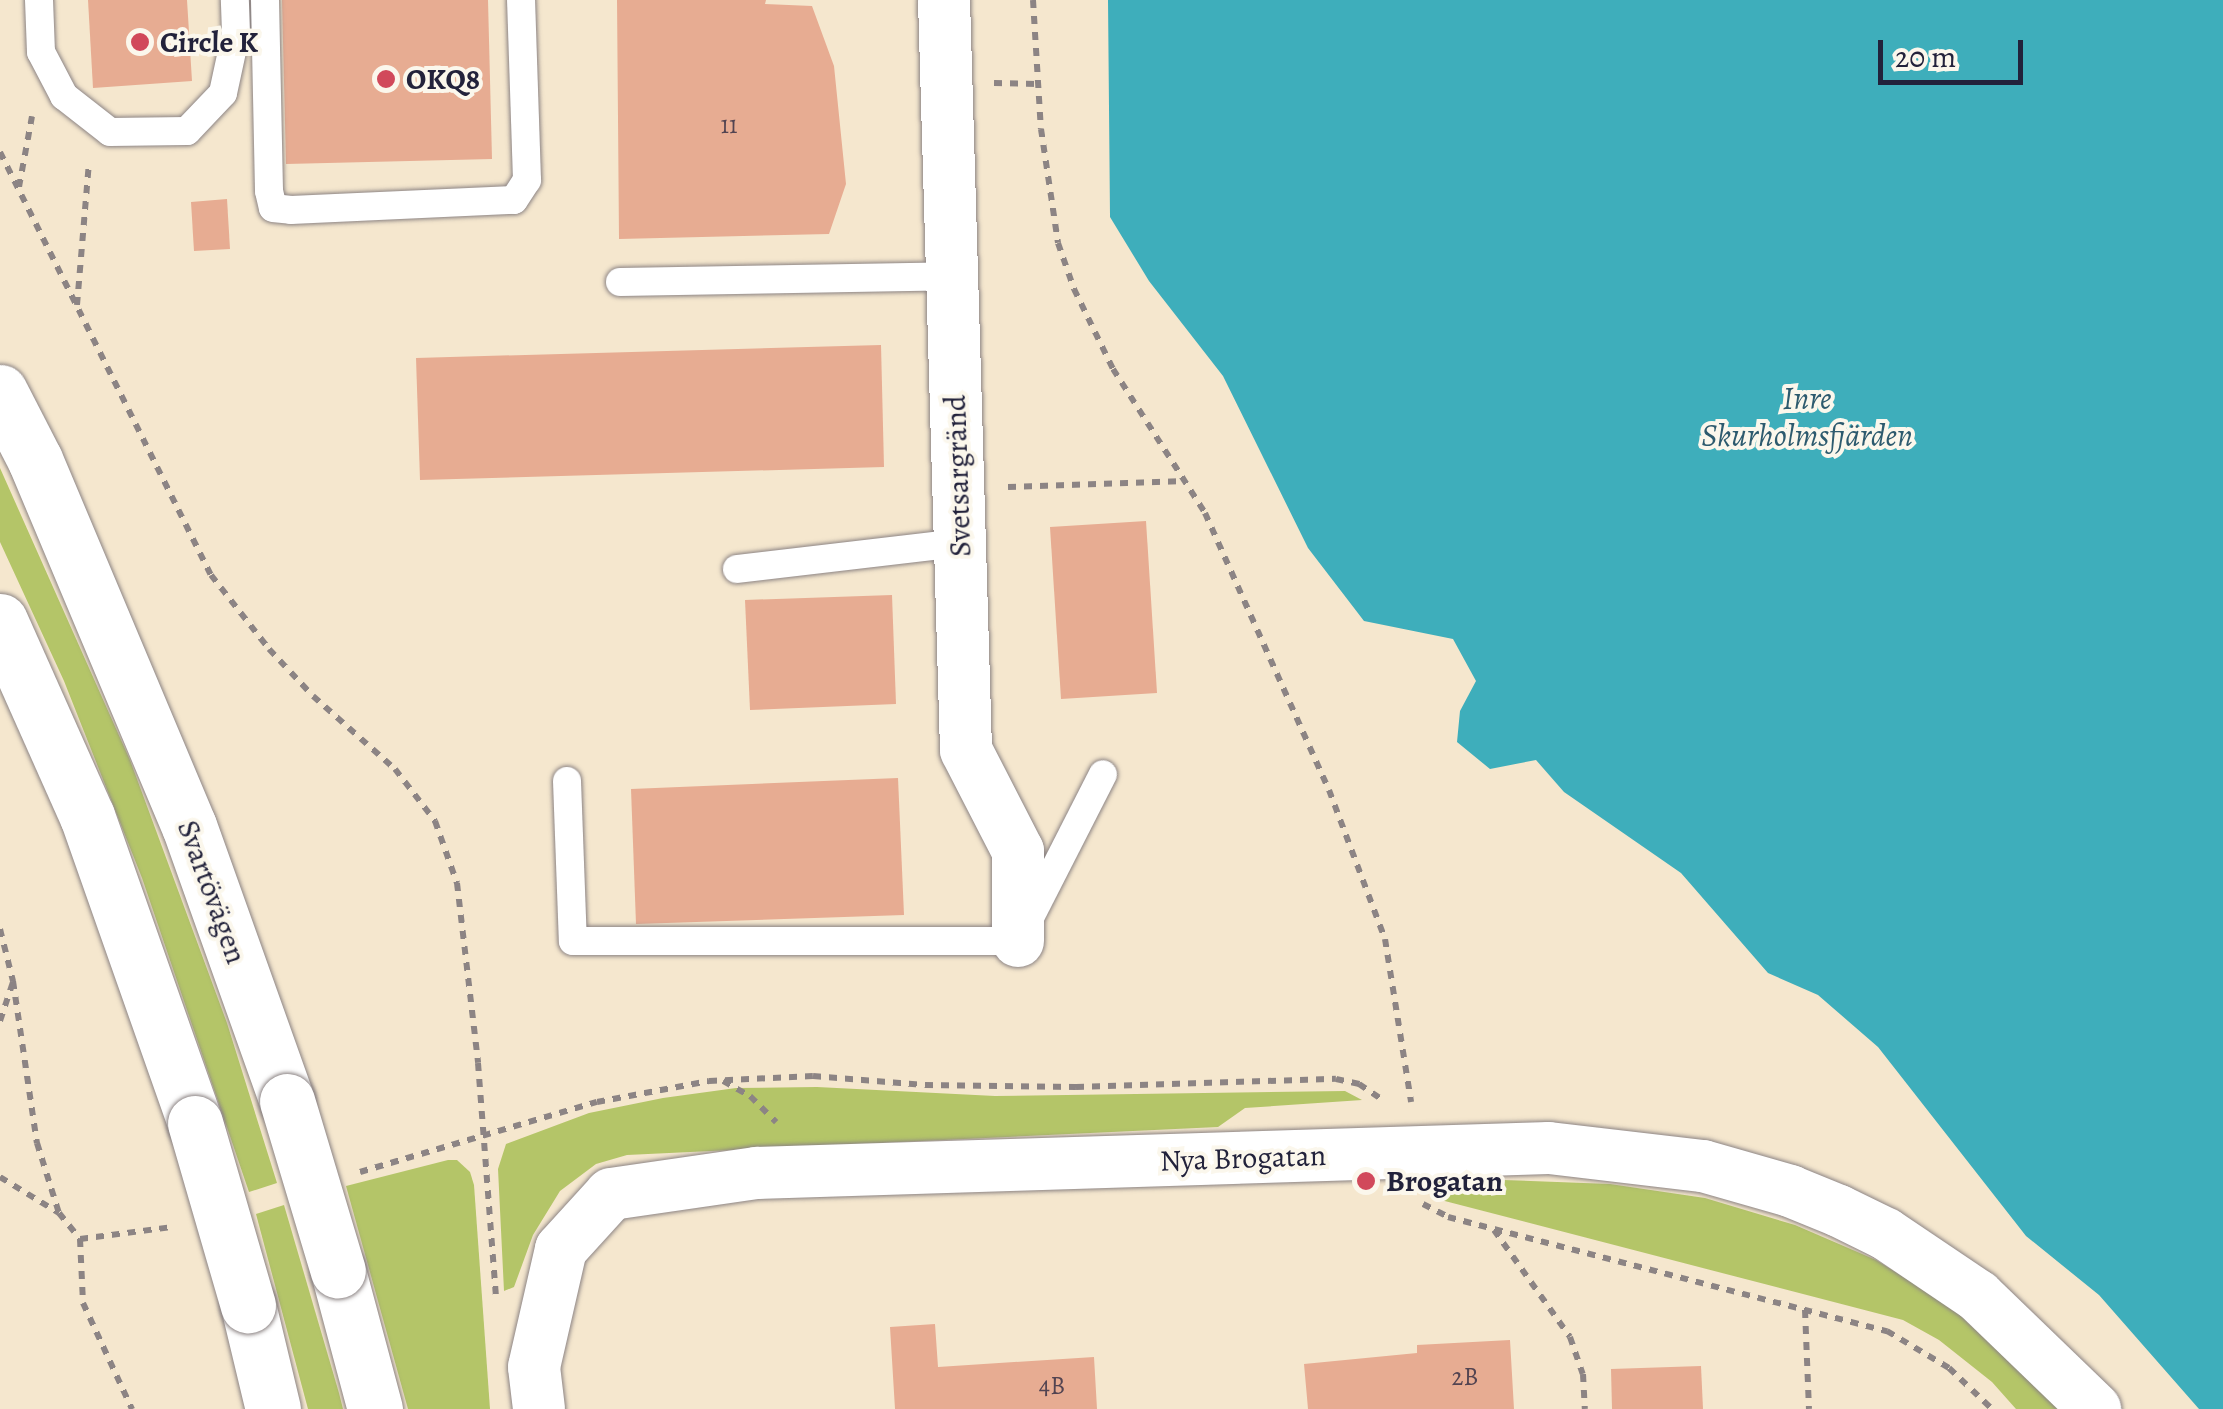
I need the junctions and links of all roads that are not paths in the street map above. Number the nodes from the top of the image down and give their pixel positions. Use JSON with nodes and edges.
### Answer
{"nodes":[{"id":1,"x":39,"y":0,"type":"edge"},
{"id":2,"x":235,"y":0,"type":"edge"},
{"id":3,"x":265,"y":0,"type":"edge"},
{"id":4,"x":520,"y":0,"type":"edge"},
{"id":5,"x":944,"y":0,"type":"edge"},
{"id":6,"x":952,"y":276,"type":"junction"},
{"id":7,"x":620,"y":282,"type":"dead end"},
{"id":8,"x":0,"y":392,"type":"edge"},
{"id":9,"x":960,"y":544,"type":"junction"},
{"id":10,"x":738,"y":569,"type":"dead end"},
{"id":11,"x":0,"y":621,"type":"edge"},
{"id":12,"x":1103,"y":774,"type":"dead end"},
{"id":13,"x":567,"y":782,"type":"dead end"},
{"id":14,"x":1018,"y":940,"type":"junction"},
{"id":15,"x":273,"y":1409,"type":"edge"},
{"id":16,"x":375,"y":1409,"type":"edge"},
{"id":17,"x":538,"y":1409,"type":"edge"},
{"id":18,"x":2095,"y":1409,"type":"edge"}],
"edges":[{"from":1,"to":2,"type":"lane"},
{"from":3,"to":4,"type":"lane"},
{"from":5,"to":6,"type":"street","name":"Svetsargränd"},
{"from":6,"to":7,"type":"lane"},
{"from":6,"to":9,"type":"street","name":"Svetsargränd"},
{"from":8,"to":16,"type":"main road","name":"Svartövägen","bridge":true},
{"from":9,"to":10,"type":"lane"},
{"from":9,"to":14,"type":"street","name":"Svetsargränd"},
{"from":11,"to":15,"type":"main road","bridge":true},
{"from":12,"to":14,"type":"lane"},
{"from":13,"to":14,"type":"lane"},
{"from":17,"to":18,"type":"street","name":"Nya Brogatan"}]}
